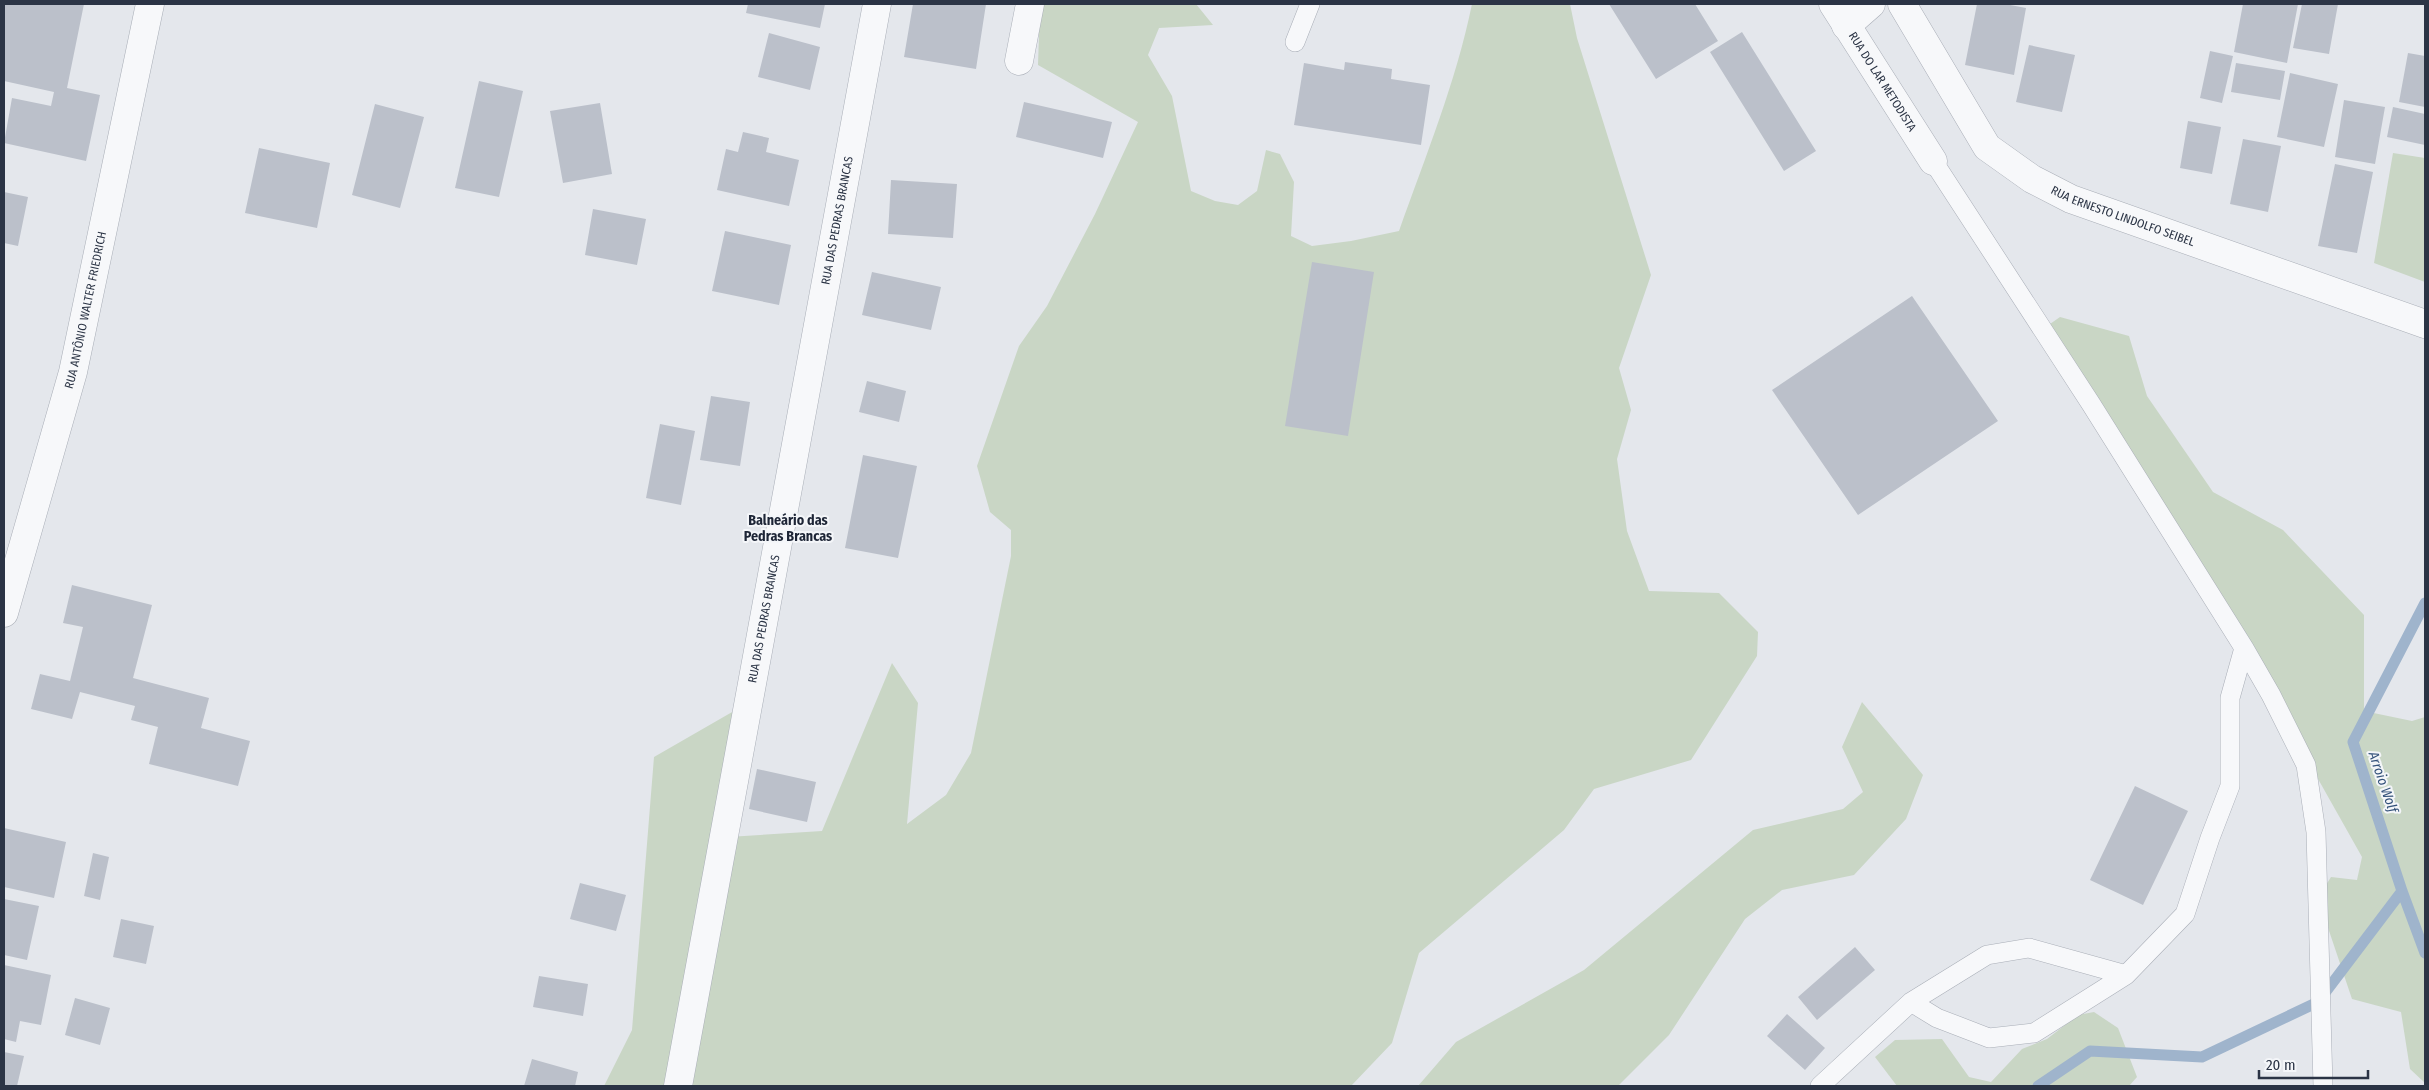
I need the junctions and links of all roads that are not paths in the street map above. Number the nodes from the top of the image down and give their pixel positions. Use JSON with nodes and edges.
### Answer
{"nodes":[{"id":1,"x":150,"y":4,"type":"edge"},
{"id":2,"x":877,"y":4,"type":"edge"},
{"id":3,"x":1030,"y":4,"type":"edge"},
{"id":4,"x":1310,"y":4,"type":"edge"},
{"id":5,"x":1872,"y":4,"type":"edge"},
{"id":6,"x":1902,"y":4,"type":"edge"},
{"id":7,"x":1839,"y":15,"type":"edge"},
{"id":8,"x":1295,"y":42,"type":"dead end"},
{"id":9,"x":1019,"y":61,"type":"dead end"},
{"id":10,"x":1933,"y":161,"type":"joint"},
{"id":11,"x":2425,"y":324,"type":"edge"},
{"id":12,"x":4,"y":613,"type":"edge"},
{"id":13,"x":2244,"y":648,"type":"junction"},
{"id":14,"x":2126,"y":975,"type":"junction"},
{"id":15,"x":1911,"y":1002,"type":"junction"},
{"id":16,"x":678,"y":1086,"type":"edge"},
{"id":17,"x":1820,"y":1086,"type":"edge"},
{"id":18,"x":2323,"y":1086,"type":"edge"}],
"edges":[{"from":1,"to":12,"type":"street","name":"RUA ANTÔNIO WALTER FRIEDRICH"},
{"from":2,"to":16,"type":"street","name":"RUA DAS PEDRAS BRANCAS"},
{"from":3,"to":9,"type":"street"},
{"from":4,"to":8,"type":"lane"},
{"from":5,"to":7,"type":"street"},
{"from":6,"to":11,"type":"street","name":"RUA ERNESTO LINDOLFO SEIBEL"},
{"from":7,"to":10,"type":"street","name":"RUA DO LAR METODISTA"},
{"from":10,"to":13,"type":"lane"},
{"from":13,"to":14,"type":"lane"},
{"from":13,"to":18,"type":"lane"},
{"from":14,"to":15,"type":"lane"},
{"from":14,"to":15,"type":"lane"},
{"from":15,"to":17,"type":"lane"}]}
